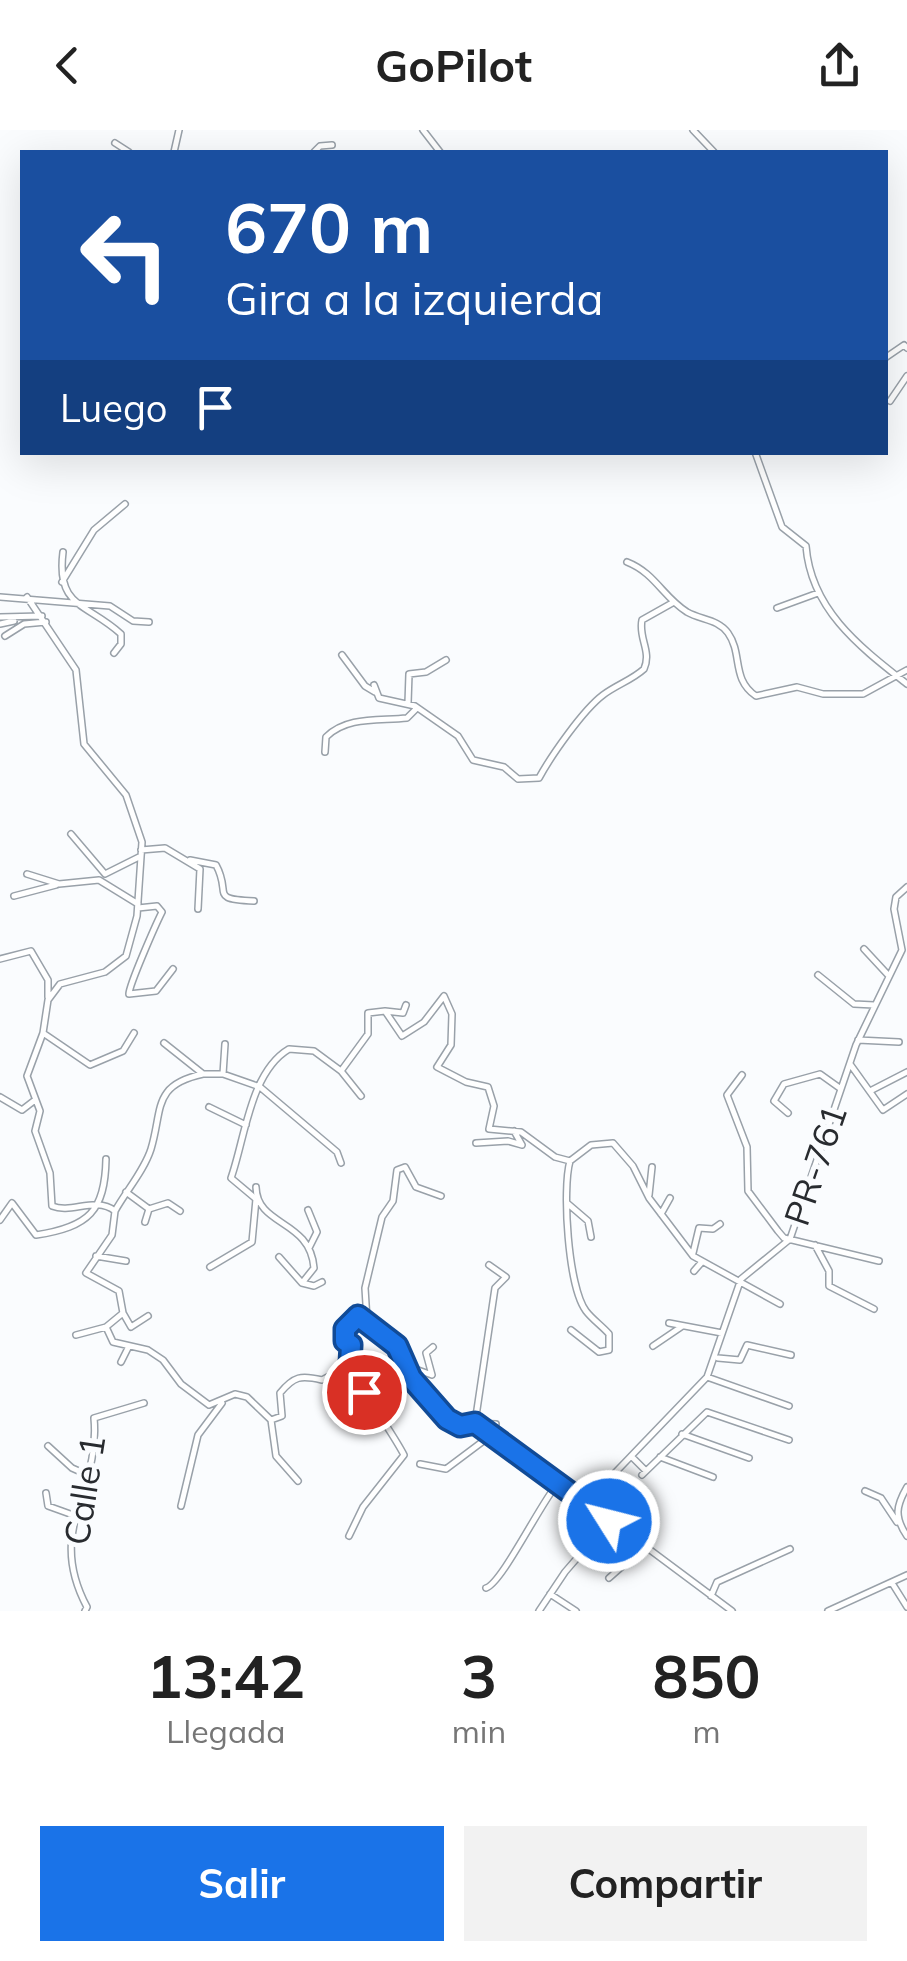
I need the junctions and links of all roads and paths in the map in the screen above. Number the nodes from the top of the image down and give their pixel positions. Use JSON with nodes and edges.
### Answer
{"nodes":[{"id":1,"x":422,"y":130,"type":"edge"},
{"id":2,"x":693,"y":130,"type":"edge"},
{"id":3,"x":115,"y":142,"type":"dead end"},
{"id":4,"x":332,"y":144,"type":"dead end"},
{"id":5,"x":126,"y":150,"type":"edge"},
{"id":6,"x":318,"y":150,"type":"edge"},
{"id":7,"x":438,"y":150,"type":"edge"},
{"id":8,"x":712,"y":150,"type":"edge"},
{"id":9,"x":907,"y":376,"type":"edge"},
{"id":10,"x":890,"y":400,"type":"dead end"},
{"id":11,"x":756,"y":455,"type":"edge"},
{"id":12,"x":125,"y":504,"type":"dead end"},
{"id":13,"x":63,"y":552,"type":"dead end"},
{"id":14,"x":627,"y":562,"type":"dead end"},
{"id":15,"x":62,"y":582,"type":"junction"},
{"id":16,"x":818,"y":592,"type":"junction"},
{"id":17,"x":0,"y":597,"type":"edge"},
{"id":18,"x":27,"y":597,"type":"junction"},
{"id":19,"x":674,"y":602,"type":"junction"},
{"id":20,"x":75,"y":603,"type":"junction"},
{"id":21,"x":777,"y":608,"type":"dead end"},
{"id":22,"x":44,"y":619,"type":"junction"},
{"id":23,"x":0,"y":620,"type":"edge"},
{"id":24,"x":149,"y":622,"type":"dead end"},
{"id":25,"x":5,"y":636,"type":"dead end"},
{"id":26,"x":114,"y":653,"type":"dead end"},
{"id":27,"x":342,"y":655,"type":"dead end"},
{"id":28,"x":446,"y":660,"type":"dead end"},
{"id":29,"x":907,"y":670,"type":"edge"},
{"id":30,"x":898,"y":676,"type":"junction"},
{"id":31,"x":907,"y":684,"type":"edge"},
{"id":32,"x":408,"y":703,"type":"junction"},
{"id":33,"x":417,"y":708,"type":"junction"},
{"id":34,"x":325,"y":752,"type":"dead end"},
{"id":35,"x":71,"y":834,"type":"dead end"},
{"id":36,"x":141,"y":853,"type":"junction"},
{"id":37,"x":190,"y":860,"type":"junction"},
{"id":38,"x":27,"y":874,"type":"dead end"},
{"id":39,"x":58,"y":884,"type":"junction"},
{"id":40,"x":907,"y":888,"type":"edge"},
{"id":41,"x":14,"y":896,"type":"dead end"},
{"id":42,"x":254,"y":901,"type":"dead end"},
{"id":43,"x":138,"y":906,"type":"junction"},
{"id":44,"x":198,"y":909,"type":"dead end"},
{"id":45,"x":864,"y":949,"type":"dead end"},
{"id":46,"x":0,"y":960,"type":"edge"},
{"id":47,"x":172,"y":968,"type":"dead end"},
{"id":48,"x":818,"y":974,"type":"dead end"},
{"id":49,"x":889,"y":976,"type":"junction"},
{"id":50,"x":48,"y":1000,"type":"junction"},
{"id":51,"x":406,"y":1004,"type":"dead end"},
{"id":52,"x":874,"y":1005,"type":"junction"},
{"id":53,"x":384,"y":1011,"type":"junction"},
{"id":54,"x":43,"y":1033,"type":"junction"},
{"id":55,"x":134,"y":1033,"type":"dead end"},
{"id":56,"x":858,"y":1040,"type":"junction"},
{"id":57,"x":899,"y":1042,"type":"dead end"},
{"id":58,"x":164,"y":1043,"type":"dead end"},
{"id":59,"x":226,"y":1044,"type":"dead end"},
{"id":60,"x":850,"y":1064,"type":"junction"},
{"id":61,"x":341,"y":1071,"type":"junction"},
{"id":62,"x":907,"y":1072,"type":"edge"},
{"id":63,"x":203,"y":1074,"type":"junction"},
{"id":64,"x":223,"y":1074,"type":"junction"},
{"id":65,"x":742,"y":1075,"type":"dead end"},
{"id":66,"x":260,"y":1087,"type":"junction"},
{"id":67,"x":841,"y":1089,"type":"junction"},
{"id":68,"x":868,"y":1091,"type":"junction"},
{"id":69,"x":907,"y":1094,"type":"edge"},
{"id":70,"x":362,"y":1096,"type":"dead end"},
{"id":71,"x":0,"y":1097,"type":"edge"},
{"id":72,"x":36,"y":1100,"type":"junction"},
{"id":73,"x":210,"y":1107,"type":"dead end"},
{"id":74,"x":788,"y":1113,"type":"dead end"},
{"id":75,"x":246,"y":1126,"type":"junction"},
{"id":76,"x":514,"y":1132,"type":"junction"},
{"id":77,"x":476,"y":1143,"type":"dead end"},
{"id":78,"x":106,"y":1159,"type":"dead end"},
{"id":79,"x":570,"y":1161,"type":"junction"},
{"id":80,"x":341,"y":1163,"type":"dead end"},
{"id":81,"x":652,"y":1167,"type":"dead end"},
{"id":82,"x":256,"y":1187,"type":"dead end"},
{"id":83,"x":126,"y":1192,"type":"junction"},
{"id":84,"x":440,"y":1196,"type":"dead end"},
{"id":85,"x":649,"y":1198,"type":"junction"},
{"id":86,"x":670,"y":1198,"type":"dead end"},
{"id":87,"x":256,"y":1199,"type":"junction"},
{"id":88,"x":564,"y":1201,"type":"junction"},
{"id":89,"x":100,"y":1204,"type":"junction"},
{"id":90,"x":114,"y":1210,"type":"junction"},
{"id":91,"x":148,"y":1210,"type":"junction"},
{"id":92,"x":180,"y":1210,"type":"dead end"},
{"id":93,"x":308,"y":1210,"type":"dead end"},
{"id":94,"x":661,"y":1214,"type":"junction"},
{"id":95,"x":0,"y":1220,"type":"edge"},
{"id":96,"x":145,"y":1222,"type":"dead end"},
{"id":97,"x":720,"y":1224,"type":"dead end"},
{"id":98,"x":591,"y":1237,"type":"dead end"},
{"id":99,"x":790,"y":1239,"type":"junction"},
{"id":100,"x":814,"y":1245,"type":"junction"},
{"id":101,"x":309,"y":1248,"type":"junction"},
{"id":102,"x":96,"y":1256,"type":"junction"},
{"id":103,"x":279,"y":1256,"type":"dead end"},
{"id":104,"x":693,"y":1256,"type":"junction"},
{"id":105,"x":126,"y":1261,"type":"dead end"},
{"id":106,"x":878,"y":1261,"type":"dead end"},
{"id":107,"x":700,"y":1263,"type":"junction"},
{"id":108,"x":490,"y":1265,"type":"dead end"},
{"id":109,"x":210,"y":1268,"type":"dead end"},
{"id":110,"x":694,"y":1271,"type":"dead end"},
{"id":111,"x":742,"y":1279,"type":"junction"},
{"id":112,"x":302,"y":1282,"type":"junction"},
{"id":113,"x":322,"y":1282,"type":"dead end"},
{"id":114,"x":780,"y":1304,"type":"dead end"},
{"id":115,"x":874,"y":1309,"type":"dead end"},
{"id":116,"x":586,"y":1311,"type":"junction"},
{"id":117,"x":123,"y":1313,"type":"junction"},
{"id":118,"x":148,"y":1316,"type":"dead end"},
{"id":119,"x":367,"y":1320,"type":"junction"},
{"id":120,"x":668,"y":1323,"type":"dead end"},
{"id":121,"x":592,"y":1324,"type":"dead end"},
{"id":122,"x":682,"y":1327,"type":"junction"},
{"id":123,"x":106,"y":1328,"type":"junction"},
{"id":124,"x":572,"y":1330,"type":"dead end"},
{"id":125,"x":722,"y":1333,"type":"junction"},
{"id":126,"x":76,"y":1335,"type":"dead end"},
{"id":127,"x":345,"y":1341,"type":"junction"},
{"id":128,"x":653,"y":1346,"type":"dead end"},
{"id":129,"x":433,"y":1347,"type":"dead end"},
{"id":130,"x":128,"y":1348,"type":"junction"},
{"id":131,"x":791,"y":1355,"type":"dead end"},
{"id":132,"x":718,"y":1358,"type":"junction"},
{"id":133,"x":121,"y":1362,"type":"dead end"},
{"id":134,"x":401,"y":1364,"type":"junction"},
{"id":135,"x":707,"y":1378,"type":"junction"},
{"id":136,"x":222,"y":1400,"type":"junction"},
{"id":137,"x":144,"y":1403,"type":"dead end"},
{"id":138,"x":789,"y":1406,"type":"dead end"},
{"id":139,"x":272,"y":1420,"type":"junction"},
{"id":140,"x":475,"y":1423,"type":"junction"},
{"id":141,"x":496,"y":1424,"type":"dead end"},
{"id":142,"x":682,"y":1434,"type":"junction"},
{"id":143,"x":789,"y":1440,"type":"dead end"},
{"id":144,"x":48,"y":1446,"type":"dead end"},
{"id":145,"x":512,"y":1448,"type":"junction"},
{"id":146,"x":631,"y":1456,"type":"junction"},
{"id":147,"x":660,"y":1458,"type":"junction"},
{"id":148,"x":749,"y":1458,"type":"dead end"},
{"id":149,"x":420,"y":1464,"type":"dead end"},
{"id":150,"x":90,"y":1476,"type":"junction"},
{"id":151,"x":712,"y":1477,"type":"dead end"},
{"id":152,"x":298,"y":1481,"type":"dead end"},
{"id":153,"x":558,"y":1483,"type":"junction"},
{"id":154,"x":907,"y":1487,"type":"edge"},
{"id":155,"x":865,"y":1491,"type":"dead end"},
{"id":156,"x":46,"y":1493,"type":"dead end"},
{"id":157,"x":586,"y":1504,"type":"junction"},
{"id":158,"x":181,"y":1506,"type":"dead end"},
{"id":159,"x":73,"y":1515,"type":"junction"},
{"id":160,"x":610,"y":1520,"type":"junction"},
{"id":161,"x":899,"y":1524,"type":"junction"},
{"id":162,"x":350,"y":1536,"type":"dead end"},
{"id":163,"x":907,"y":1536,"type":"edge"},
{"id":164,"x":643,"y":1548,"type":"junction"},
{"id":165,"x":790,"y":1549,"type":"dead end"},
{"id":166,"x":907,"y":1575,"type":"edge"},
{"id":167,"x":608,"y":1578,"type":"dead end"},
{"id":168,"x":892,"y":1583,"type":"junction"},
{"id":169,"x":486,"y":1588,"type":"dead end"},
{"id":170,"x":550,"y":1594,"type":"junction"},
{"id":171,"x":711,"y":1596,"type":"junction"},
{"id":172,"x":907,"y":1607,"type":"edge"},
{"id":173,"x":85,"y":1611,"type":"edge"},
{"id":174,"x":539,"y":1611,"type":"edge"},
{"id":175,"x":576,"y":1611,"type":"edge"},
{"id":176,"x":732,"y":1611,"type":"edge"},
{"id":177,"x":828,"y":1611,"type":"edge"}],
"edges":[{"from":1,"to":7,"type":"street"},
{"from":2,"to":8,"type":"street"},
{"from":3,"to":5,"type":"street"},
{"from":4,"to":6,"type":"street"},
{"from":9,"to":10,"type":"street"},
{"from":11,"to":16,"type":"street"},
{"from":12,"to":15,"type":"street"},
{"from":13,"to":15,"type":"street"},
{"from":14,"to":19,"type":"street"},
{"from":15,"to":20,"type":"street"},
{"from":16,"to":21,"type":"street"},
{"from":16,"to":30,"type":"street"},
{"from":17,"to":18,"type":"street"},
{"from":18,"to":20,"type":"street"},
{"from":18,"to":22,"type":"street"},
{"from":19,"to":30,"type":"street"},
{"from":19,"to":33,"type":"street"},
{"from":20,"to":24,"type":"street"},
{"from":20,"to":26,"type":"street"},
{"from":22,"to":23,"type":"street"},
{"from":22,"to":25,"type":"street"},
{"from":22,"to":36,"type":"street"},
{"from":27,"to":32,"type":"street"},
{"from":28,"to":32,"type":"street"},
{"from":29,"to":30,"type":"street"},
{"from":30,"to":31,"type":"street"},
{"from":32,"to":33,"type":"street"},
{"from":33,"to":34,"type":"street"},
{"from":35,"to":36,"type":"street"},
{"from":36,"to":37,"type":"street"},
{"from":36,"to":43,"type":"street"},
{"from":37,"to":42,"type":"street"},
{"from":37,"to":44,"type":"street"},
{"from":38,"to":39,"type":"street"},
{"from":39,"to":41,"type":"street"},
{"from":39,"to":43,"type":"street"},
{"from":40,"to":49,"type":"street","name":"PR-761","number":"PR-761"},
{"from":43,"to":47,"type":"street"},
{"from":43,"to":50,"type":"street"},
{"from":45,"to":49,"type":"street"},
{"from":46,"to":50,"type":"street"},
{"from":48,"to":52,"type":"street"},
{"from":49,"to":52,"type":"street","name":"PR-761","number":"PR-761"},
{"from":50,"to":54,"type":"street"},
{"from":51,"to":53,"type":"street"},
{"from":52,"to":56,"type":"street","name":"PR-761","number":"PR-761"},
{"from":53,"to":61,"type":"street"},
{"from":53,"to":76,"type":"street"},
{"from":54,"to":55,"type":"street"},
{"from":54,"to":72,"type":"street"},
{"from":56,"to":57,"type":"street"},
{"from":56,"to":60,"type":"street","name":"PR-761","number":"PR-761"},
{"from":58,"to":63,"type":"street"},
{"from":59,"to":64,"type":"street"},
{"from":60,"to":67,"type":"street","name":"PR-761","number":"PR-761"},
{"from":60,"to":68,"type":"street"},
{"from":61,"to":66,"type":"street"},
{"from":61,"to":70,"type":"street"},
{"from":62,"to":68,"type":"street"},
{"from":63,"to":64,"type":"street"},
{"from":63,"to":83,"type":"street"},
{"from":64,"to":66,"type":"street"},
{"from":65,"to":99,"type":"street"},
{"from":66,"to":75,"type":"street"},
{"from":66,"to":80,"type":"street"},
{"from":67,"to":74,"type":"street"},
{"from":67,"to":99,"type":"street","name":"PR-761","number":"PR-761"},
{"from":68,"to":69,"type":"street"},
{"from":71,"to":72,"type":"street"},
{"from":72,"to":89,"type":"street"},
{"from":73,"to":75,"type":"street"},
{"from":75,"to":87,"type":"street"},
{"from":76,"to":77,"type":"street"},
{"from":76,"to":79,"type":"street"},
{"from":78,"to":89,"type":"street"},
{"from":79,"to":85,"type":"street"},
{"from":79,"to":88,"type":"street"},
{"from":81,"to":85,"type":"street"},
{"from":82,"to":87,"type":"street"},
{"from":83,"to":90,"type":"street"},
{"from":83,"to":91,"type":"street"},
{"from":84,"to":119,"type":"street"},
{"from":85,"to":94,"type":"street"},
{"from":86,"to":94,"type":"street"},
{"from":87,"to":101,"type":"street"},
{"from":87,"to":109,"type":"street"},
{"from":88,"to":98,"type":"street"},
{"from":88,"to":116,"type":"street"},
{"from":89,"to":90,"type":"street"},
{"from":89,"to":95,"type":"street"},
{"from":90,"to":102,"type":"street"},
{"from":91,"to":92,"type":"street"},
{"from":91,"to":96,"type":"street"},
{"from":93,"to":101,"type":"street"},
{"from":94,"to":104,"type":"street"},
{"from":97,"to":104,"type":"street"},
{"from":99,"to":100,"type":"street"},
{"from":99,"to":111,"type":"street","name":"PR-761","number":"PR-761"},
{"from":100,"to":106,"type":"street"},
{"from":100,"to":115,"type":"street"},
{"from":101,"to":112,"type":"street"},
{"from":102,"to":105,"type":"street"},
{"from":102,"to":117,"type":"street"},
{"from":103,"to":112,"type":"street"},
{"from":104,"to":107,"type":"street"},
{"from":107,"to":110,"type":"street"},
{"from":107,"to":111,"type":"street"},
{"from":108,"to":140,"type":"street"},
{"from":111,"to":114,"type":"street"},
{"from":111,"to":125,"type":"street","name":"PR-761","number":"PR-761"},
{"from":112,"to":113,"type":"street"},
{"from":116,"to":121,"type":"street"},
{"from":116,"to":124,"type":"street"},
{"from":117,"to":118,"type":"street"},
{"from":117,"to":123,"type":"street"},
{"from":119,"to":127,"type":"street"},
{"from":119,"to":134,"type":"street"},
{"from":120,"to":122,"type":"street"},
{"from":122,"to":125,"type":"street"},
{"from":122,"to":128,"type":"street"},
{"from":123,"to":126,"type":"street"},
{"from":123,"to":130,"type":"street"},
{"from":125,"to":132,"type":"street","name":"PR-761","number":"PR-761"},
{"from":127,"to":139,"type":"street"},
{"from":127,"to":162,"type":"street"},
{"from":129,"to":134,"type":"street"},
{"from":130,"to":133,"type":"street"},
{"from":130,"to":136,"type":"street"},
{"from":131,"to":132,"type":"street"},
{"from":132,"to":135,"type":"street","name":"PR-761","number":"PR-761"},
{"from":134,"to":140,"type":"street"},
{"from":135,"to":138,"type":"street"},
{"from":135,"to":146,"type":"street","name":"PR-761","number":"PR-761"},
{"from":136,"to":139,"type":"street"},
{"from":136,"to":158,"type":"street"},
{"from":137,"to":150,"type":"street","name":"Calle 1"},
{"from":139,"to":152,"type":"street"},
{"from":140,"to":141,"type":"street"},
{"from":140,"to":145,"type":"street"},
{"from":142,"to":143,"type":"street"},
{"from":142,"to":147,"type":"street"},
{"from":142,"to":148,"type":"street"},
{"from":144,"to":150,"type":"street"},
{"from":145,"to":149,"type":"street"},
{"from":145,"to":153,"type":"street"},
{"from":146,"to":147,"type":"street"},
{"from":146,"to":157,"type":"street","name":"PR-761","number":"PR-761"},
{"from":147,"to":151,"type":"street"},
{"from":150,"to":159,"type":"street","name":"Calle 1"},
{"from":153,"to":157,"type":"street"},
{"from":153,"to":169,"type":"street"},
{"from":154,"to":161,"type":"street"},
{"from":155,"to":161,"type":"street"},
{"from":156,"to":159,"type":"street"},
{"from":157,"to":160,"type":"street"},
{"from":159,"to":173,"type":"street","name":"Calle 1"},
{"from":160,"to":164,"type":"street"},
{"from":160,"to":170,"type":"street"},
{"from":161,"to":163,"type":"street"},
{"from":164,"to":167,"type":"street"},
{"from":164,"to":171,"type":"street"},
{"from":165,"to":171,"type":"street"},
{"from":166,"to":168,"type":"street"},
{"from":168,"to":172,"type":"street"},
{"from":168,"to":177,"type":"street"},
{"from":170,"to":174,"type":"street"},
{"from":170,"to":175,"type":"street"},
{"from":171,"to":176,"type":"street"}]}
